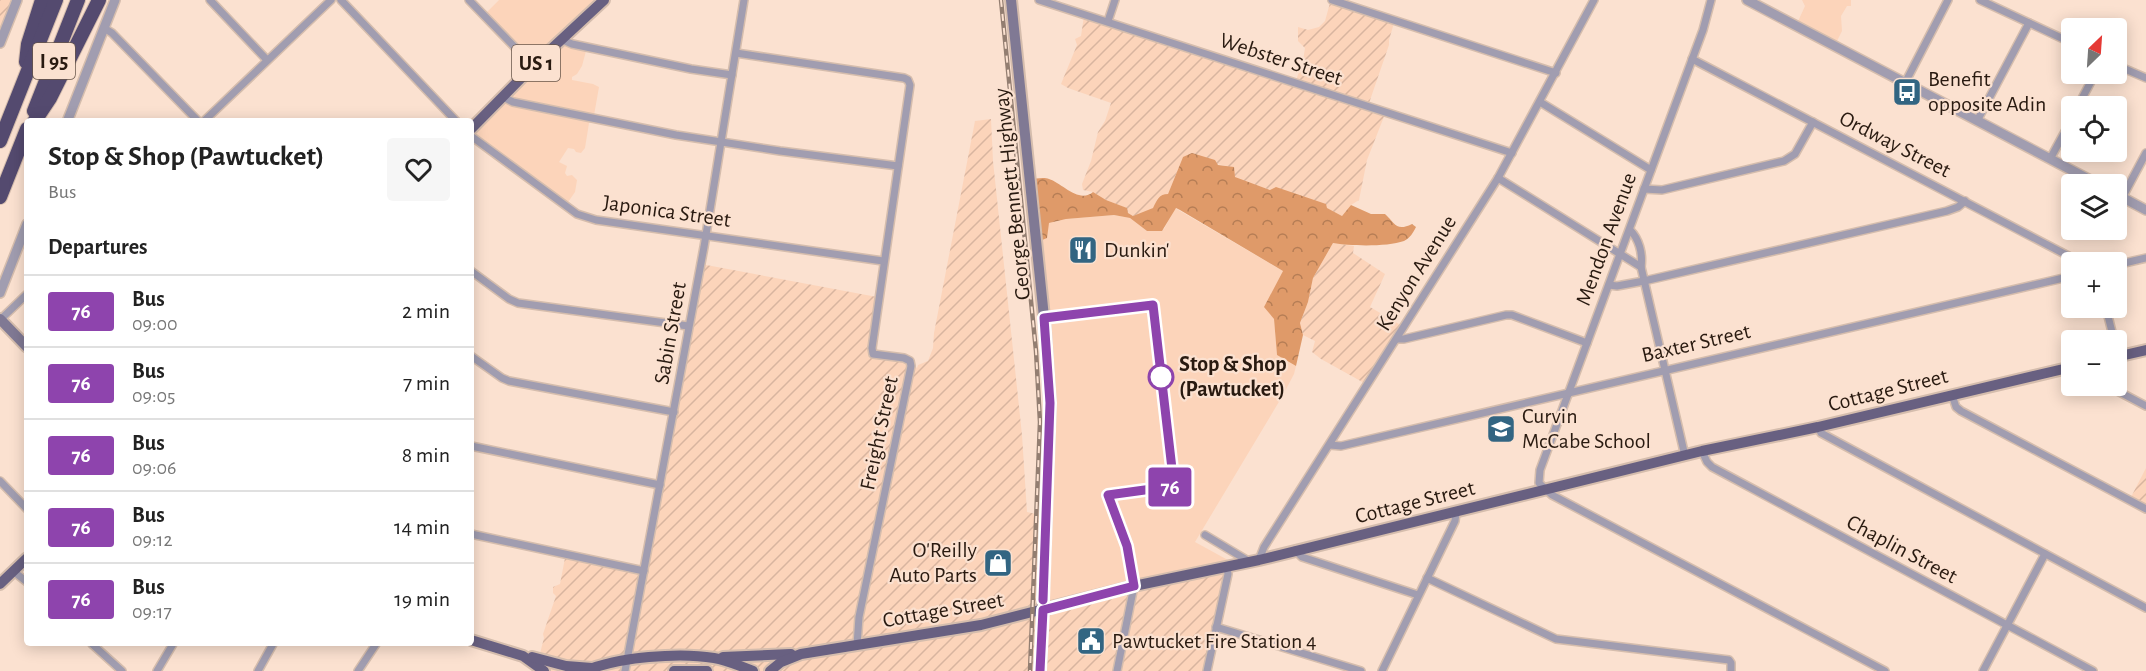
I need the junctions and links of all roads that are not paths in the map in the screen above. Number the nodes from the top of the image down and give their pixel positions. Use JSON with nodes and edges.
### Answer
{"nodes":[{"id":1,"x":17,"y":0,"type":"edge"},
{"id":2,"x":42,"y":0,"type":"edge"},
{"id":3,"x":56,"y":0,"type":"edge"},
{"id":4,"x":78,"y":0,"type":"edge"},
{"id":5,"x":99,"y":0,"type":"edge"},
{"id":6,"x":115,"y":0,"type":"edge"},
{"id":7,"x":210,"y":0,"type":"edge"},
{"id":8,"x":331,"y":0,"type":"edge"},
{"id":9,"x":341,"y":0,"type":"edge"},
{"id":10,"x":469,"y":0,"type":"edge"},
{"id":11,"x":744,"y":0,"type":"edge"},
{"id":12,"x":1011,"y":0,"type":"edge"},
{"id":13,"x":1039,"y":0,"type":"edge"},
{"id":14,"x":1115,"y":0,"type":"edge"},
{"id":15,"x":1332,"y":0,"type":"edge"},
{"id":16,"x":1594,"y":0,"type":"edge"},
{"id":17,"x":1711,"y":0,"type":"edge"},
{"id":18,"x":1747,"y":0,"type":"edge"},
{"id":19,"x":1948,"y":0,"type":"edge"},
{"id":20,"x":1980,"y":0,"type":"edge"},
{"id":21,"x":600,"y":2,"type":"edge"},
{"id":22,"x":1108,"y":21,"type":"junction"},
{"id":23,"x":2029,"y":23,"type":"junction"},
{"id":24,"x":104,"y":28,"type":"junction"},
{"id":25,"x":2061,"y":38,"type":"edge"},
{"id":26,"x":563,"y":40,"type":"junction"},
{"id":27,"x":0,"y":43,"type":"edge"},
{"id":28,"x":736,"y":53,"type":"junction"},
{"id":29,"x":1692,"y":59,"type":"junction"},
{"id":30,"x":267,"y":60,"type":"junction"},
{"id":31,"x":533,"y":66,"type":"junction"},
{"id":32,"x":2127,"y":69,"type":"edge"},
{"id":33,"x":1556,"y":74,"type":"junction"},
{"id":34,"x":732,"y":75,"type":"junction"},
{"id":35,"x":2146,"y":78,"type":"edge"},
{"id":36,"x":1905,"y":83,"type":"junction"},
{"id":37,"x":22,"y":87,"type":"junction"},
{"id":38,"x":503,"y":97,"type":"junction"},
{"id":39,"x":1540,"y":102,"type":"junction"},
{"id":40,"x":34,"y":118,"type":"edge"},
{"id":41,"x":35,"y":118,"type":"edge"},
{"id":42,"x":69,"y":118,"type":"edge"},
{"id":43,"x":197,"y":118,"type":"edge"},
{"id":44,"x":205,"y":118,"type":"edge"},
{"id":45,"x":453,"y":118,"type":"edge"},
{"id":46,"x":1977,"y":121,"type":"junction"},
{"id":47,"x":1813,"y":122,"type":"junction"},
{"id":48,"x":474,"y":126,"type":"edge"},
{"id":49,"x":24,"y":137,"type":"edge"},
{"id":50,"x":474,"y":137,"type":"edge"},
{"id":51,"x":2061,"y":139,"type":"edge"},
{"id":52,"x":0,"y":141,"type":"edge"},
{"id":53,"x":722,"y":142,"type":"junction"},
{"id":54,"x":1512,"y":153,"type":"junction"},
{"id":55,"x":2146,"y":153,"type":"edge"},
{"id":56,"x":2050,"y":159,"type":"junction"},
{"id":57,"x":898,"y":166,"type":"junction"},
{"id":58,"x":1651,"y":170,"type":"junction"},
{"id":59,"x":2079,"y":174,"type":"edge"},
{"id":60,"x":1498,"y":178,"type":"junction"},
{"id":61,"x":2127,"y":184,"type":"edge"},
{"id":62,"x":1644,"y":189,"type":"junction"},
{"id":63,"x":0,"y":197,"type":"edge"},
{"id":64,"x":2127,"y":200,"type":"edge"},
{"id":65,"x":1965,"y":201,"type":"junction"},
{"id":66,"x":2146,"y":210,"type":"edge"},
{"id":67,"x":1630,"y":230,"type":"junction"},
{"id":68,"x":24,"y":232,"type":"edge"},
{"id":69,"x":706,"y":235,"type":"junction"},
{"id":70,"x":2061,"y":252,"type":"edge"},
{"id":71,"x":1621,"y":254,"type":"junction"},
{"id":72,"x":2146,"y":258,"type":"edge"},
{"id":73,"x":883,"y":261,"type":"junction"},
{"id":74,"x":2127,"y":262,"type":"edge"},
{"id":75,"x":1641,"y":267,"type":"junction"},
{"id":76,"x":474,"y":273,"type":"edge"},
{"id":77,"x":2061,"y":279,"type":"edge"},
{"id":78,"x":1644,"y":281,"type":"junction"},
{"id":79,"x":1609,"y":285,"type":"junction"},
{"id":80,"x":0,"y":293,"type":"edge"},
{"id":81,"x":24,"y":297,"type":"edge"},
{"id":82,"x":0,"y":319,"type":"edge"},
{"id":83,"x":688,"y":326,"type":"junction"},
{"id":84,"x":1397,"y":339,"type":"junction"},
{"id":85,"x":1587,"y":343,"type":"junction"},
{"id":86,"x":24,"y":344,"type":"edge"},
{"id":87,"x":2146,"y":350,"type":"edge"},
{"id":88,"x":2127,"y":353,"type":"edge"},
{"id":89,"x":474,"y":358,"type":"edge"},
{"id":90,"x":1665,"y":369,"type":"junction"},
{"id":91,"x":2061,"y":370,"type":"edge"},
{"id":92,"x":1569,"y":392,"type":"junction"},
{"id":93,"x":1952,"y":395,"type":"junction"},
{"id":94,"x":2127,"y":396,"type":"edge"},
{"id":95,"x":2146,"y":406,"type":"edge"},
{"id":96,"x":674,"y":412,"type":"junction"},
{"id":97,"x":1818,"y":428,"type":"junction"},
{"id":98,"x":1330,"y":445,"type":"junction"},
{"id":99,"x":474,"y":447,"type":"edge"},
{"id":100,"x":1702,"y":451,"type":"junction"},
{"id":101,"x":1685,"y":456,"type":"junction"},
{"id":102,"x":0,"y":481,"type":"edge"},
{"id":103,"x":660,"y":484,"type":"junction"},
{"id":104,"x":1544,"y":489,"type":"junction"},
{"id":105,"x":24,"y":506,"type":"edge"},
{"id":106,"x":2146,"y":508,"type":"edge"},
{"id":107,"x":1455,"y":513,"type":"junction"},
{"id":108,"x":474,"y":535,"type":"edge"},
{"id":109,"x":1205,"y":535,"type":"dead end"},
{"id":110,"x":1295,"y":550,"type":"junction"},
{"id":111,"x":2045,"y":554,"type":"junction"},
{"id":112,"x":24,"y":561,"type":"edge"},
{"id":113,"x":1255,"y":561,"type":"junction"},
{"id":114,"x":1227,"y":567,"type":"junction"},
{"id":115,"x":13,"y":571,"type":"junction"},
{"id":116,"x":644,"y":571,"type":"junction"},
{"id":117,"x":1427,"y":578,"type":"junction"},
{"id":118,"x":24,"y":580,"type":"edge"},
{"id":119,"x":0,"y":584,"type":"edge"},
{"id":120,"x":1134,"y":586,"type":"junction"},
{"id":121,"x":1418,"y":595,"type":"junction"},
{"id":122,"x":2146,"y":608,"type":"edge"},
{"id":123,"x":1043,"y":610,"type":"junction"},
{"id":124,"x":2007,"y":625,"type":"junction"},
{"id":125,"x":1216,"y":627,"type":"junction"},
{"id":126,"x":474,"y":641,"type":"edge"},
{"id":127,"x":857,"y":645,"type":"junction"},
{"id":128,"x":94,"y":646,"type":"edge"},
{"id":129,"x":172,"y":646,"type":"edge"},
{"id":130,"x":272,"y":646,"type":"edge"},
{"id":131,"x":375,"y":646,"type":"edge"},
{"id":132,"x":801,"y":654,"type":"junction"},
{"id":133,"x":523,"y":656,"type":"junction"},
{"id":134,"x":714,"y":658,"type":"junction"},
{"id":135,"x":626,"y":665,"type":"edge"},
{"id":136,"x":589,"y":670,"type":"edge"},
{"id":137,"x":122,"y":671,"type":"edge"},
{"id":138,"x":157,"y":671,"type":"edge"},
{"id":139,"x":258,"y":671,"type":"edge"},
{"id":140,"x":358,"y":671,"type":"edge"},
{"id":141,"x":544,"y":671,"type":"edge"},
{"id":142,"x":674,"y":671,"type":"edge"},
{"id":143,"x":707,"y":671,"type":"edge"},
{"id":144,"x":753,"y":671,"type":"edge"},
{"id":145,"x":770,"y":671,"type":"edge"},
{"id":146,"x":1040,"y":671,"type":"edge"},
{"id":147,"x":1117,"y":671,"type":"edge"},
{"id":148,"x":1207,"y":671,"type":"edge"},
{"id":149,"x":1361,"y":671,"type":"edge"},
{"id":150,"x":1382,"y":671,"type":"edge"},
{"id":151,"x":1731,"y":671,"type":"edge"},
{"id":152,"x":1885,"y":671,"type":"edge"},
{"id":153,"x":1983,"y":671,"type":"edge"},
{"id":154,"x":2093,"y":671,"type":"edge"}],
"edges":[{"from":1,"to":27,"type":"street"},
{"from":2,"to":37,"type":"highway"},
{"from":3,"to":37,"type":"highway","number":"I 95"},
{"from":4,"to":40,"type":"highway","number":"I 95"},
{"from":5,"to":41,"type":"highway"},
{"from":6,"to":24,"type":"street"},
{"from":7,"to":30,"type":"street"},
{"from":8,"to":30,"type":"street"},
{"from":9,"to":45,"type":"street"},
{"from":10,"to":31,"type":"street"},
{"from":11,"to":28,"type":"street","name":"Sabin Street"},
{"from":12,"to":123,"type":"main road","name":"George Bennett Highway"},
{"from":13,"to":22,"type":"street","name":"Webster Street"},
{"from":14,"to":22,"type":"street"},
{"from":15,"to":33,"type":"street"},
{"from":16,"to":33,"type":"street","name":"Kenyon Avenue"},
{"from":17,"to":29,"type":"street","name":"Mendon Avenue"},
{"from":18,"to":36,"type":"street"},
{"from":19,"to":36,"type":"street"},
{"from":20,"to":23,"type":"street"},
{"from":21,"to":26,"type":"main road","number":"US 1"},
{"from":22,"to":54,"type":"street","name":"Webster Street"},
{"from":23,"to":25,"type":"street"},
{"from":23,"to":46,"type":"street"},
{"from":24,"to":42,"type":"street"},
{"from":24,"to":43,"type":"street"},
{"from":26,"to":31,"type":"main road","number":"US 1"},
{"from":26,"to":34,"type":"street"},
{"from":28,"to":34,"type":"street","name":"Sabin Street"},
{"from":28,"to":57,"type":"street","name":"Freight Street"},
{"from":29,"to":47,"type":"street","name":"Ordway Street"},
{"from":29,"to":58,"type":"street","name":"Mendon Avenue"},
{"from":30,"to":44,"type":"street"},
{"from":31,"to":38,"type":"main road","number":"US 1"},
{"from":32,"to":35,"type":"street"},
{"from":33,"to":39,"type":"street","name":"Kenyon Avenue"},
{"from":34,"to":53,"type":"street","name":"Sabin Street"},
{"from":36,"to":46,"type":"street"},
{"from":37,"to":52,"type":"highway","number":"I 95"},
{"from":38,"to":48,"type":"main road","number":"US 1"},
{"from":38,"to":53,"type":"street"},
{"from":39,"to":54,"type":"street","name":"Kenyon Avenue"},
{"from":39,"to":58,"type":"street"},
{"from":46,"to":56,"type":"street"},
{"from":47,"to":62,"type":"street"},
{"from":47,"to":65,"type":"street","name":"Ordway Street"},
{"from":49,"to":63,"type":"highway"},
{"from":50,"to":69,"type":"street","name":"Japonica Street"},
{"from":51,"to":56,"type":"street"},
{"from":53,"to":57,"type":"street"},
{"from":53,"to":69,"type":"street","name":"Sabin Street"},
{"from":54,"to":60,"type":"street","name":"Kenyon Avenue"},
{"from":55,"to":61,"type":"street"},
{"from":56,"to":59,"type":"street"},
{"from":57,"to":73,"type":"street","name":"Freight Street"},
{"from":58,"to":62,"type":"street","name":"Mendon Avenue"},
{"from":60,"to":71,"type":"street"},
{"from":60,"to":84,"type":"street","name":"Kenyon Avenue"},
{"from":62,"to":67,"type":"street","name":"Mendon Avenue"},
{"from":64,"to":66,"type":"street"},
{"from":65,"to":70,"type":"street","name":"Ordway Street"},
{"from":65,"to":78,"type":"street"},
{"from":67,"to":71,"type":"street","name":"Mendon Avenue"},
{"from":67,"to":75,"type":"street"},
{"from":68,"to":80,"type":"street"},
{"from":69,"to":73,"type":"street","name":"Japonica Street"},
{"from":69,"to":83,"type":"street","name":"Sabin Street"},
{"from":71,"to":75,"type":"street"},
{"from":71,"to":79,"type":"street","name":"Mendon Avenue"},
{"from":72,"to":74,"type":"street"},
{"from":73,"to":127,"type":"street","name":"Freight Street"},
{"from":75,"to":78,"type":"street"},
{"from":76,"to":83,"type":"street"},
{"from":77,"to":90,"type":"street","name":"Baxter Street"},
{"from":78,"to":79,"type":"street"},
{"from":78,"to":90,"type":"street"},
{"from":79,"to":85,"type":"street","name":"Mendon Avenue"},
{"from":81,"to":82,"type":"street"},
{"from":82,"to":86,"type":"main road"},
{"from":83,"to":96,"type":"street","name":"Sabin Street"},
{"from":84,"to":85,"type":"street"},
{"from":84,"to":98,"type":"street","name":"Kenyon Avenue"},
{"from":85,"to":92,"type":"street","name":"Mendon Avenue"},
{"from":87,"to":88,"type":"main road"},
{"from":89,"to":96,"type":"street"},
{"from":90,"to":92,"type":"street","name":"Baxter Street"},
{"from":90,"to":101,"type":"street"},
{"from":91,"to":93,"type":"main road","name":"Cottage Street"},
{"from":92,"to":98,"type":"street","name":"Baxter Street"},
{"from":92,"to":104,"type":"street","name":"Mendon Avenue"},
{"from":93,"to":97,"type":"main road","name":"Cottage Street"},
{"from":93,"to":106,"type":"street"},
{"from":94,"to":95,"type":"street"},
{"from":96,"to":103,"type":"street","name":"Sabin Street"},
{"from":97,"to":100,"type":"main road","name":"Cottage Street"},
{"from":97,"to":111,"type":"street"},
{"from":98,"to":113,"type":"street","name":"Kenyon Avenue"},
{"from":99,"to":103,"type":"street"},
{"from":100,"to":101,"type":"main road","name":"Cottage Street"},
{"from":100,"to":124,"type":"street","name":"Chaplin Street"},
{"from":101,"to":104,"type":"main road","name":"Cottage Street"},
{"from":102,"to":105,"type":"street"},
{"from":103,"to":116,"type":"street","name":"Sabin Street"},
{"from":104,"to":107,"type":"main road","name":"Cottage Street"},
{"from":104,"to":152,"type":"street"},
{"from":107,"to":110,"type":"main road","name":"Cottage Street"},
{"from":107,"to":117,"type":"street"},
{"from":108,"to":116,"type":"street"},
{"from":109,"to":113,"type":"street"},
{"from":110,"to":113,"type":"main road","name":"Cottage Street"},
{"from":110,"to":121,"type":"street"},
{"from":111,"to":122,"type":"street"},
{"from":111,"to":124,"type":"street"},
{"from":112,"to":115,"type":"main road"},
{"from":113,"to":114,"type":"main road","name":"Cottage Street"},
{"from":114,"to":120,"type":"main road","name":"Cottage Street"},
{"from":114,"to":125,"type":"street"},
{"from":115,"to":118,"type":"street"},
{"from":115,"to":119,"type":"main road"},
{"from":116,"to":135,"type":"street","name":"Sabin Street"},
{"from":117,"to":121,"type":"street"},
{"from":117,"to":151,"type":"street"},
{"from":120,"to":123,"type":"main road","name":"Cottage Street"},
{"from":120,"to":147,"type":"street"},
{"from":121,"to":150,"type":"street"},
{"from":123,"to":127,"type":"main road","name":"Cottage Street"},
{"from":123,"to":146,"type":"main road","name":"George Bennett Highway"},
{"from":124,"to":153,"type":"street"},
{"from":124,"to":154,"type":"street","name":"Chaplin Street"},
{"from":125,"to":148,"type":"street"},
{"from":125,"to":149,"type":"street"},
{"from":126,"to":133,"type":"main road"},
{"from":127,"to":132,"type":"main road","name":"Cottage Street"},
{"from":128,"to":137,"type":"street"},
{"from":129,"to":138,"type":"street"},
{"from":130,"to":139,"type":"street"},
{"from":131,"to":140,"type":"street"},
{"from":132,"to":134,"type":"main road"},
{"from":132,"to":145,"type":"main road","name":"Cottage Street"},
{"from":133,"to":136,"type":"main road"},
{"from":133,"to":141,"type":"main road"},
{"from":134,"to":135,"type":"main road"},
{"from":134,"to":144,"type":"main road"},
{"from":135,"to":136,"type":"main road"},
{"from":142,"to":143,"type":"main road"}]}
